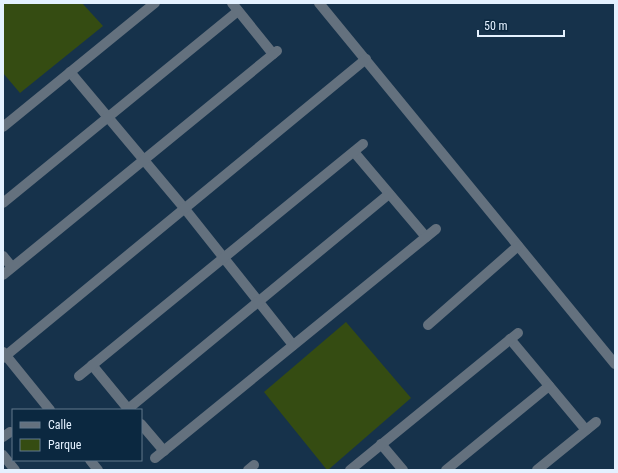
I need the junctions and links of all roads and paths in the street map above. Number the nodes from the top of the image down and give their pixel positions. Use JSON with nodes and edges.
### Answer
{"nodes":[{"id":1,"x":155,"y":3,"type":"edge"},
{"id":2,"x":319,"y":3,"type":"edge"},
{"id":3,"x":235,"y":7,"type":"edge"},
{"id":4,"x":366,"y":60,"type":"junction"},
{"id":5,"x":70,"y":72,"type":"junction"},
{"id":6,"x":108,"y":117,"type":"junction"},
{"id":7,"x":3,"y":127,"type":"edge"},
{"id":8,"x":363,"y":144,"type":"dead end"},
{"id":9,"x":354,"y":152,"type":"junction"},
{"id":10,"x":144,"y":160,"type":"junction"},
{"id":11,"x":389,"y":194,"type":"junction"},
{"id":12,"x":3,"y":203,"type":"edge"},
{"id":13,"x":185,"y":210,"type":"junction"},
{"id":14,"x":436,"y":229,"type":"dead end"},
{"id":15,"x":426,"y":237,"type":"junction"},
{"id":16,"x":518,"y":246,"type":"junction"},
{"id":17,"x":3,"y":256,"type":"edge"},
{"id":18,"x":223,"y":259,"type":"junction"},
{"id":19,"x":12,"y":267,"type":"junction"},
{"id":20,"x":3,"y":275,"type":"edge"},
{"id":21,"x":258,"y":302,"type":"junction"},
{"id":22,"x":428,"y":324,"type":"dead end"},
{"id":23,"x":293,"y":345,"type":"junction"},
{"id":24,"x":4,"y":355,"type":"edge"},
{"id":25,"x":615,"y":364,"type":"edge"},
{"id":26,"x":92,"y":365,"type":"junction"},
{"id":27,"x":79,"y":376,"type":"dead end"},
{"id":28,"x":549,"y":386,"type":"junction"},
{"id":29,"x":49,"y":409,"type":"edge"},
{"id":30,"x":128,"y":409,"type":"edge"},
{"id":31,"x":130,"y":409,"type":"edge"},
{"id":32,"x":596,"y":422,"type":"dead end"},
{"id":33,"x":142,"y":425,"type":"edge"},
{"id":34,"x":586,"y":430,"type":"junction"},
{"id":35,"x":381,"y":444,"type":"junction"},
{"id":36,"x":164,"y":451,"type":"junction"},
{"id":37,"x":3,"y":455,"type":"edge"},
{"id":38,"x":155,"y":458,"type":"dead end"},
{"id":39,"x":91,"y":461,"type":"edge"},
{"id":40,"x":15,"y":470,"type":"edge"},
{"id":41,"x":98,"y":470,"type":"edge"},
{"id":42,"x":350,"y":470,"type":"edge"},
{"id":43,"x":402,"y":470,"type":"edge"},
{"id":44,"x":446,"y":470,"type":"edge"},
{"id":45,"x":537,"y":470,"type":"edge"}],
"edges":[{"from":1,"to":5,"type":"street"},
{"from":2,"to":4,"type":"street"},
{"from":3,"to":6,"type":"street"},
{"from":3,"to":10,"type":"street"},
{"from":4,"to":13,"type":"street"},
{"from":4,"to":16,"type":"street"},
{"from":5,"to":6,"type":"street"},
{"from":5,"to":7,"type":"street"},
{"from":6,"to":10,"type":"street"},
{"from":6,"to":12,"type":"street"},
{"from":8,"to":9,"type":"street"},
{"from":9,"to":11,"type":"street"},
{"from":9,"to":18,"type":"street"},
{"from":10,"to":13,"type":"street"},
{"from":10,"to":19,"type":"street"},
{"from":11,"to":15,"type":"street"},
{"from":11,"to":21,"type":"street"},
{"from":13,"to":18,"type":"street"},
{"from":13,"to":24,"type":"street"},
{"from":14,"to":15,"type":"street"},
{"from":15,"to":23,"type":"street"},
{"from":16,"to":22,"type":"street"},
{"from":16,"to":25,"type":"street"},
{"from":17,"to":19,"type":"street"},
{"from":18,"to":21,"type":"street"},
{"from":18,"to":26,"type":"street"},
{"from":19,"to":20,"type":"street"},
{"from":21,"to":23,"type":"street"},
{"from":21,"to":31,"type":"street"},
{"from":23,"to":36,"type":"street"},
{"from":24,"to":29,"type":"street"},
{"from":26,"to":27,"type":"street"},
{"from":26,"to":30,"type":"street"},
{"from":28,"to":34,"type":"street"},
{"from":28,"to":35,"type":"street"},
{"from":28,"to":44,"type":"street"},
{"from":32,"to":34,"type":"street"},
{"from":33,"to":36,"type":"street"},
{"from":34,"to":45,"type":"street"},
{"from":35,"to":42,"type":"street"},
{"from":35,"to":43,"type":"street"},
{"from":36,"to":38,"type":"street"},
{"from":37,"to":40,"type":"street"},
{"from":39,"to":41,"type":"street"}]}
